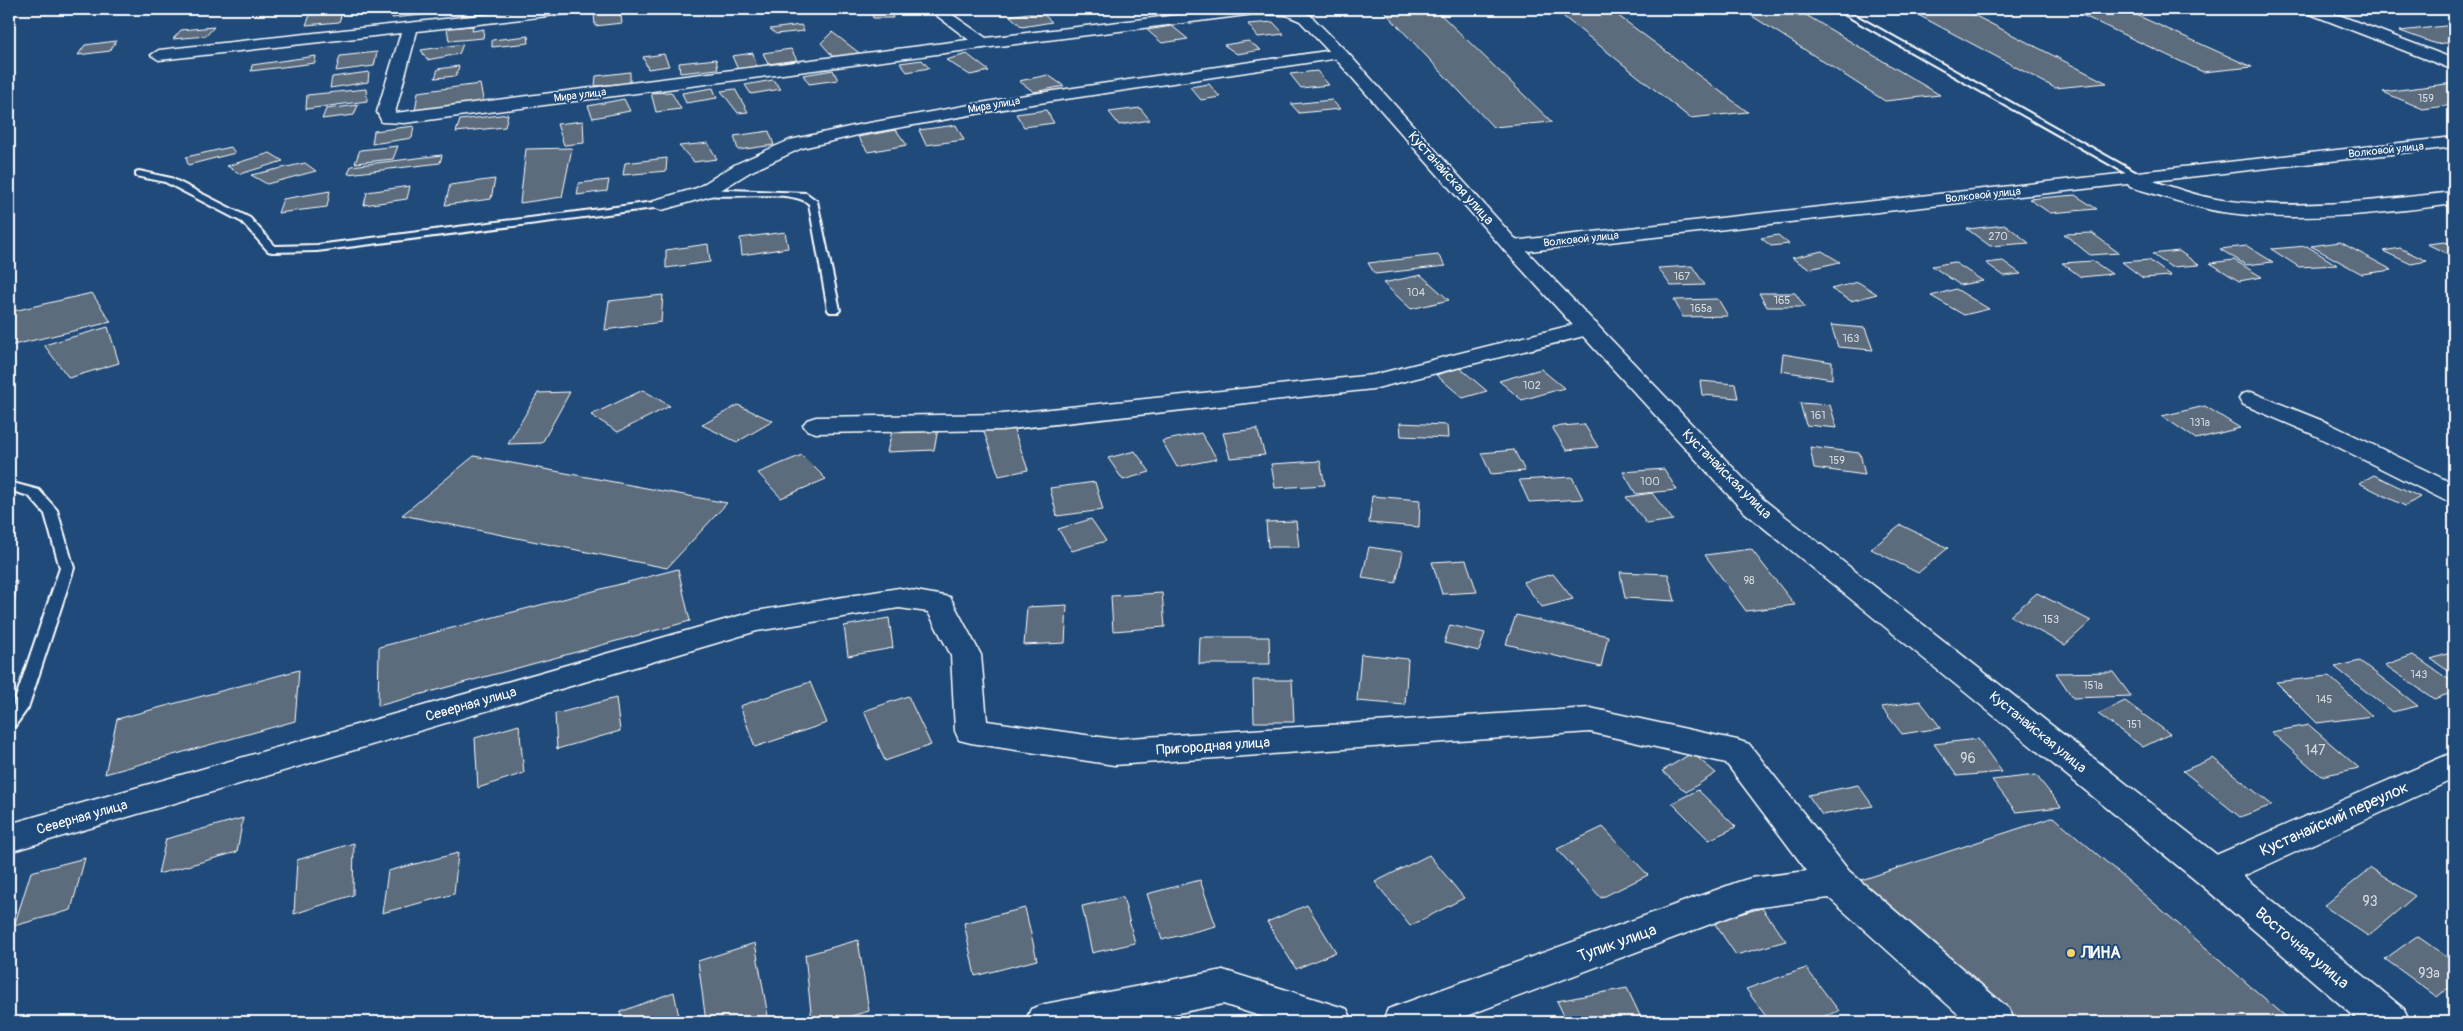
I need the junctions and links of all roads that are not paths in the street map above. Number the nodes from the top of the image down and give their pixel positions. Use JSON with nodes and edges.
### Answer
{"nodes":[{"id":1,"x":574,"y":9,"type":"edge"},
{"id":2,"x":935,"y":9,"type":"edge"},
{"id":3,"x":1839,"y":9,"type":"edge"},
{"id":4,"x":2310,"y":9,"type":"edge"},
{"id":5,"x":410,"y":29,"type":"junction"},
{"id":6,"x":983,"y":43,"type":"junction"},
{"id":7,"x":1340,"y":54,"type":"junction"},
{"id":8,"x":159,"y":55,"type":"dead end"},
{"id":9,"x":2454,"y":65,"type":"edge"},
{"id":10,"x":2454,"y":142,"type":"edge"},
{"id":11,"x":139,"y":174,"type":"dead end"},
{"id":12,"x":2131,"y":178,"type":"junction"},
{"id":13,"x":704,"y":192,"type":"junction"},
{"id":14,"x":2454,"y":198,"type":"edge"},
{"id":15,"x":662,"y":204,"type":"joint"},
{"id":16,"x":1512,"y":246,"type":"junction"},
{"id":17,"x":834,"y":310,"type":"dead end"},
{"id":18,"x":1588,"y":328,"type":"junction"},
{"id":19,"x":2251,"y":399,"type":"dead end"},
{"id":20,"x":816,"y":425,"type":"dead end"},
{"id":21,"x":9,"y":486,"type":"edge"},
{"id":22,"x":2454,"y":494,"type":"edge"},
{"id":23,"x":939,"y":604,"type":"joint"},
{"id":24,"x":9,"y":722,"type":"edge"},
{"id":25,"x":2454,"y":765,"type":"edge"},
{"id":26,"x":9,"y":838,"type":"edge"},
{"id":27,"x":2213,"y":873,"type":"junction"},
{"id":28,"x":1836,"y":882,"type":"junction"},
{"id":29,"x":1045,"y":1022,"type":"edge"},
{"id":30,"x":1333,"y":1022,"type":"edge"},
{"id":31,"x":1402,"y":1022,"type":"edge"},
{"id":32,"x":1996,"y":1022,"type":"edge"},
{"id":33,"x":2390,"y":1022,"type":"edge"}],
"edges":[{"from":1,"to":5,"type":"street"},
{"from":2,"to":6,"type":"street"},
{"from":3,"to":12,"type":"lane"},
{"from":4,"to":9,"type":"street"},
{"from":5,"to":6,"type":"street","name":"Мира улица"},
{"from":5,"to":8,"type":"street"},
{"from":6,"to":7,"type":"street","name":"Кустанайская улица"},
{"from":7,"to":13,"type":"street","name":"Мира улица"},
{"from":7,"to":16,"type":"street","name":"Кустанайская улица"},
{"from":10,"to":12,"type":"street","name":"Волковой улица"},
{"from":11,"to":15,"type":"lane"},
{"from":12,"to":14,"type":"street"},
{"from":12,"to":16,"type":"street","name":"Волковой улица"},
{"from":13,"to":15,"type":"street","name":"Мира улица"},
{"from":13,"to":17,"type":"lane"},
{"from":16,"to":18,"type":"street","name":"Кустанайская улица"},
{"from":18,"to":20,"type":"street"},
{"from":18,"to":27,"type":"street","name":"Кустанайская улица"},
{"from":19,"to":22,"type":"street"},
{"from":21,"to":24,"type":"lane"},
{"from":23,"to":26,"type":"street","name":"Северная улица"},
{"from":23,"to":28,"type":"street","name":"Пригородная улица"},
{"from":25,"to":27,"type":"street","name":"Кустанайский переулок"},
{"from":27,"to":33,"type":"street","name":"Восточная улица"},
{"from":28,"to":31,"type":"street","name":"Тупик улица"},
{"from":28,"to":32,"type":"street"},
{"from":29,"to":30,"type":"street"}]}
